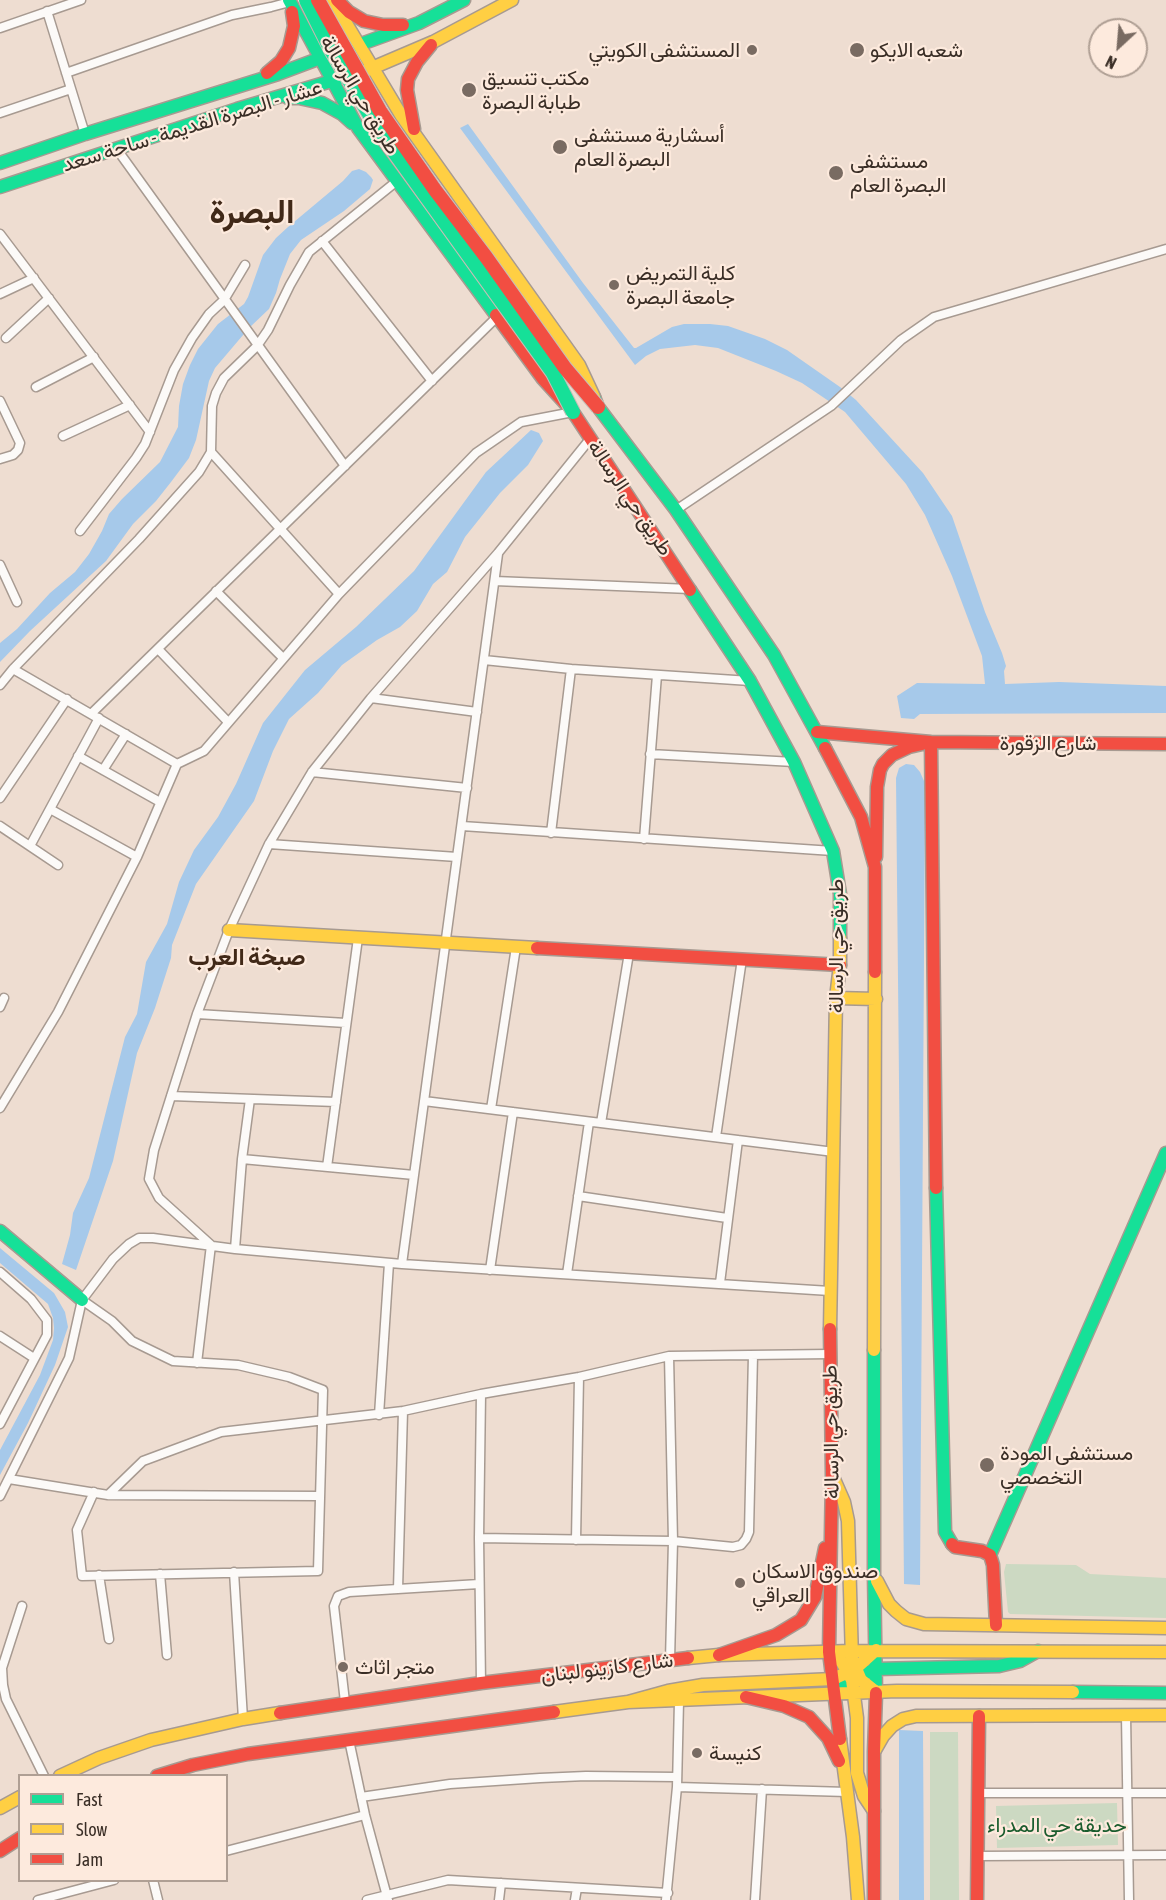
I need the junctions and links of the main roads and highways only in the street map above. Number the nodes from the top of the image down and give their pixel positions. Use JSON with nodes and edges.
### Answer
{"nodes":[{"id":1,"x":306,"y":0,"type":"edge"},
{"id":2,"x":318,"y":0,"type":"edge"},
{"id":3,"x":332,"y":0,"type":"edge"},
{"id":4,"x":337,"y":0,"type":"edge"},
{"id":5,"x":464,"y":0,"type":"edge"},
{"id":6,"x":512,"y":0,"type":"edge"},
{"id":7,"x":289,"y":1,"type":"edge"},
{"id":8,"x":420,"y":23,"type":"junction"},
{"id":9,"x":433,"y":42,"type":"junction"},
{"id":10,"x":358,"y":45,"type":"junction"},
{"id":11,"x":320,"y":58,"type":"junction"},
{"id":12,"x":372,"y":68,"type":"junction"},
{"id":13,"x":256,"y":80,"type":"junction"},
{"id":14,"x":332,"y":81,"type":"junction"},
{"id":15,"x":278,"y":97,"type":"junction"},
{"id":16,"x":358,"y":128,"type":"junction"},
{"id":17,"x":416,"y":137,"type":"junction"},
{"id":18,"x":0,"y":163,"type":"edge"},
{"id":19,"x":0,"y":187,"type":"edge"},
{"id":20,"x":598,"y":407,"type":"junction"},
{"id":21,"x":573,"y":412,"type":"junction"},
{"id":22,"x":817,"y":732,"type":"junction"},
{"id":23,"x":931,"y":742,"type":"junction"},
{"id":24,"x":1166,"y":744,"type":"edge"},
{"id":25,"x":875,"y":867,"type":"junction"},
{"id":26,"x":230,"y":930,"type":"road end"},
{"id":27,"x":840,"y":965,"type":"junction"},
{"id":28,"x":836,"y":998,"type":"junction"},
{"id":29,"x":876,"y":999,"type":"junction"},
{"id":30,"x":1166,"y":1153,"type":"edge"},
{"id":31,"x":0,"y":1231,"type":"edge"},
{"id":32,"x":82,"y":1300,"type":"road end"},
{"id":33,"x":832,"y":1475,"type":"junction"},
{"id":34,"x":831,"y":1529,"type":"junction"},
{"id":35,"x":990,"y":1555,"type":"junction"},
{"id":36,"x":874,"y":1574,"type":"junction"},
{"id":37,"x":996,"y":1625,"type":"junction"},
{"id":38,"x":1166,"y":1628,"type":"edge"},
{"id":39,"x":876,"y":1650,"type":"junction"},
{"id":40,"x":851,"y":1651,"type":"junction"},
{"id":41,"x":1038,"y":1651,"type":"junction"},
{"id":42,"x":829,"y":1652,"type":"junction"},
{"id":43,"x":1166,"y":1652,"type":"edge"},
{"id":44,"x":719,"y":1655,"type":"junction"},
{"id":45,"x":876,"y":1669,"type":"junction"},
{"id":46,"x":853,"y":1678,"type":"junction"},
{"id":47,"x":832,"y":1679,"type":"junction"},
{"id":48,"x":876,"y":1692,"type":"junction"},
{"id":49,"x":1166,"y":1693,"type":"edge"},
{"id":50,"x":836,"y":1694,"type":"junction"},
{"id":51,"x":746,"y":1697,"type":"junction"},
{"id":52,"x":628,"y":1702,"type":"junction"},
{"id":53,"x":1166,"y":1715,"type":"edge"},
{"id":54,"x":979,"y":1716,"type":"junction"},
{"id":55,"x":874,"y":1752,"type":"junction"},
{"id":56,"x":64,"y":1774,"type":"edge"},
{"id":57,"x":164,"y":1774,"type":"edge"},
{"id":58,"x":845,"y":1777,"type":"junction"},
{"id":59,"x":18,"y":1798,"type":"edge"},
{"id":60,"x":0,"y":1808,"type":"edge"},
{"id":61,"x":874,"y":1811,"type":"junction"},
{"id":62,"x":18,"y":1839,"type":"edge"},
{"id":63,"x":0,"y":1851,"type":"edge"},
{"id":64,"x":858,"y":1900,"type":"edge"},
{"id":65,"x":874,"y":1900,"type":"edge"},
{"id":66,"x":976,"y":1900,"type":"edge"}],
"edges":[{"from":1,"to":21,"type":"main road","name":"طريق حي الرسالة","bridge":true},
{"from":2,"to":20,"type":"main road","name":"طريق حي الرسالة","bridge":true},
{"from":3,"to":10,"type":"main road","name":"طريق حي الرسالة"},
{"from":4,"to":8,"type":"main road"},
{"from":5,"to":8,"type":"main road"},
{"from":6,"to":9,"type":"main road","name":"عشار - البصرة القديمة - ساحة سعد"},
{"from":7,"to":11,"type":"main road"},
{"from":7,"to":13,"type":"main road"},
{"from":8,"to":10,"type":"main road"},
{"from":9,"to":12,"type":"main road","name":"عشار - البصرة القديمة - ساحة سعد"},
{"from":9,"to":17,"type":"main road"},
{"from":10,"to":11,"type":"main road"},
{"from":10,"to":12,"type":"main road","name":"طريق حي الرسالة"},
{"from":11,"to":13,"type":"main road"},
{"from":11,"to":14,"type":"main road"},
{"from":12,"to":14,"type":"main road","name":"عشار - البصرة القديمة - ساحة سعد"},
{"from":12,"to":17,"type":"main road","name":"طريق حي الرسالة"},
{"from":13,"to":18,"type":"main road"},
{"from":14,"to":15,"type":"main road","name":"عشار - البصرة القديمة - ساحة سعد"},
{"from":14,"to":16,"type":"main road"},
{"from":15,"to":16,"type":"main road"},
{"from":15,"to":19,"type":"main road","name":"عشار - البصرة القديمة - ساحة سعد"},
{"from":16,"to":21,"type":"main road"},
{"from":17,"to":20,"type":"main road","name":"طريق حي الرسالة"},
{"from":20,"to":22,"type":"main road","name":"طريق حي الرسالة"},
{"from":21,"to":27,"type":"main road","name":"طريق حي الرسالة"},
{"from":22,"to":23,"type":"main road","name":"شارع الزقورة"},
{"from":22,"to":25,"type":"main road","name":"طريق حي الرسالة"},
{"from":23,"to":24,"type":"main road","name":"شارع الزقورة"},
{"from":23,"to":25,"type":"main road","name":"شارع الزقورة"},
{"from":23,"to":35,"type":"main road"},
{"from":25,"to":29,"type":"main road","name":"طريق حي الرسالة"},
{"from":26,"to":27,"type":"main road"},
{"from":27,"to":28,"type":"main road","name":"طريق حي الرسالة"},
{"from":28,"to":29,"type":"main road"},
{"from":28,"to":33,"type":"main road","name":"طريق حي الرسالة"},
{"from":29,"to":36,"type":"main road","name":"طريق حي الرسالة"},
{"from":30,"to":35,"type":"main road"},
{"from":31,"to":32,"type":"main road"},
{"from":33,"to":34,"type":"main road","name":"طريق حي الرسالة"},
{"from":33,"to":40,"type":"main road"},
{"from":34,"to":42,"type":"main road","name":"طريق حي الرسالة"},
{"from":34,"to":44,"type":"main road"},
{"from":35,"to":37,"type":"main road"},
{"from":36,"to":37,"type":"main road"},
{"from":36,"to":39,"type":"main road","name":"طريق حي الرسالة"},
{"from":37,"to":38,"type":"main road"},
{"from":39,"to":40,"type":"main road","name":"شارع كازينو لبنان"},
{"from":39,"to":41,"type":"main road","name":"شارع كازينو لبنان"},
{"from":39,"to":45,"type":"main road","name":"طريق حي الرسالة"},
{"from":39,"to":46,"type":"main road"},
{"from":40,"to":42,"type":"main road","name":"شارع كازينو لبنان"},
{"from":40,"to":46,"type":"main road"},
{"from":41,"to":43,"type":"main road","name":"شارع كازينو لبنان"},
{"from":41,"to":45,"type":"main road"},
{"from":42,"to":44,"type":"main road","name":"شارع كازينو لبنان"},
{"from":42,"to":46,"type":"main road"},
{"from":42,"to":47,"type":"main road","name":"طريق حي الرسالة"},
{"from":44,"to":56,"type":"main road","name":"شارع كازينو لبنان"},
{"from":45,"to":46,"type":"main road"},
{"from":45,"to":48,"type":"main road","name":"طريق حي الرسالة"},
{"from":46,"to":47,"type":"main road"},
{"from":46,"to":48,"type":"main road"},
{"from":46,"to":50,"type":"main road"},
{"from":46,"to":61,"type":"main road"},
{"from":47,"to":50,"type":"main road","name":"طريق حي الرسالة"},
{"from":47,"to":52,"type":"main road"},
{"from":48,"to":49,"type":"main road"},
{"from":48,"to":55,"type":"main road","name":"طريق حي الرسالة"},
{"from":50,"to":51,"type":"main road","name":"شارع كازينو لبنان"},
{"from":50,"to":58,"type":"main road","name":"طريق حي الرسالة"},
{"from":51,"to":52,"type":"main road","name":"شارع كازينو لبنان"},
{"from":51,"to":58,"type":"main road"},
{"from":52,"to":57,"type":"main road","name":"شارع كازينو لبنان"},
{"from":53,"to":54,"type":"main road"},
{"from":54,"to":55,"type":"main road"},
{"from":54,"to":66,"type":"main road"},
{"from":55,"to":61,"type":"main road","name":"طريق حي الرسالة"},
{"from":58,"to":64,"type":"main road","name":"طريق حي الرسالة"},
{"from":59,"to":60,"type":"main road"},
{"from":61,"to":65,"type":"main road","name":"طريق حي الرسالة"},
{"from":62,"to":63,"type":"main road"}]}
